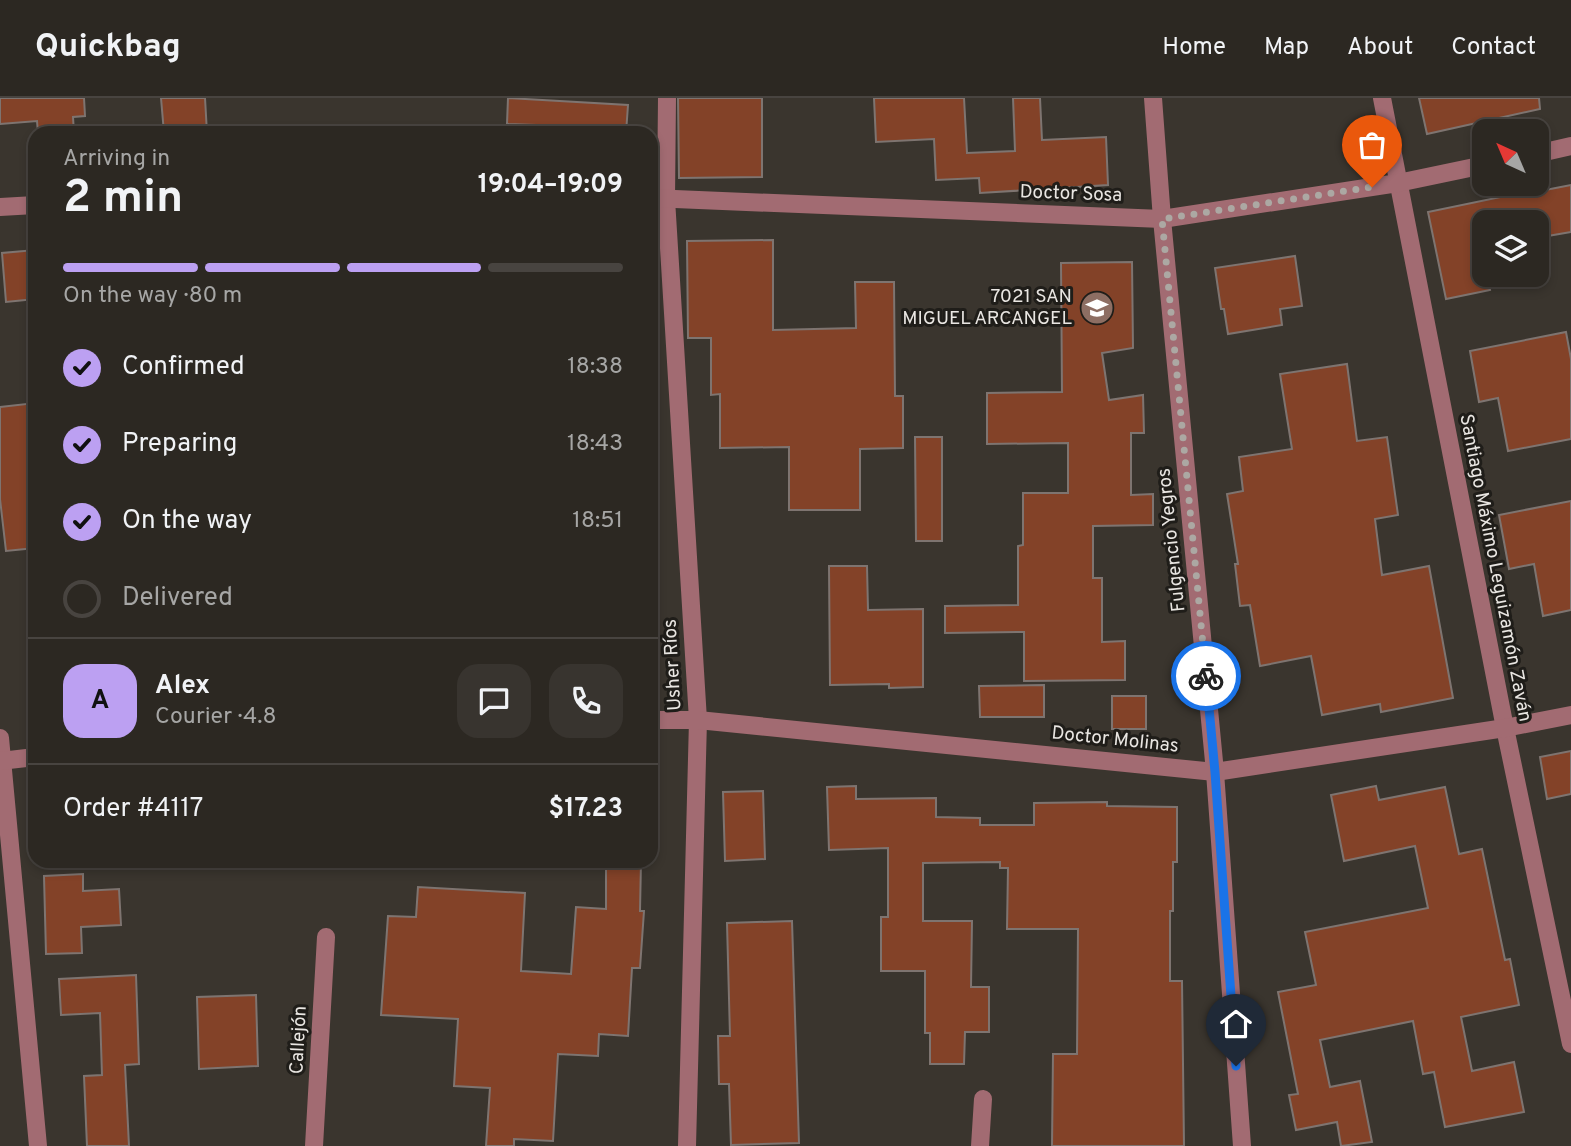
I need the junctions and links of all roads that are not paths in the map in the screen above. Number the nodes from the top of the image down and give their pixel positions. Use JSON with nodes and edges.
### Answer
{"nodes":[{"id":1,"x":667,"y":98,"type":"edge"},
{"id":2,"x":1153,"y":98,"type":"edge"},
{"id":3,"x":1382,"y":98,"type":"edge"},
{"id":4,"x":1571,"y":146,"type":"edge"},
{"id":5,"x":1549,"y":151,"type":"edge"},
{"id":6,"x":1472,"y":168,"type":"edge"},
{"id":7,"x":1398,"y":183,"type":"junction"},
{"id":8,"x":659,"y":199,"type":"edge"},
{"id":9,"x":28,"y":205,"type":"edge"},
{"id":10,"x":0,"y":207,"type":"edge"},
{"id":11,"x":1162,"y":219,"type":"junction"},
{"id":12,"x":1571,"y":715,"type":"edge"},
{"id":13,"x":658,"y":720,"type":"edge"},
{"id":14,"x":698,"y":720,"type":"junction"},
{"id":15,"x":1505,"y":728,"type":"junction"},
{"id":16,"x":0,"y":738,"type":"edge"},
{"id":17,"x":28,"y":758,"type":"edge"},
{"id":18,"x":1,"y":761,"type":"edge"},
{"id":19,"x":1215,"y":772,"type":"junction"},
{"id":20,"x":326,"y":937,"type":"dead end"},
{"id":21,"x":1571,"y":1044,"type":"edge"},
{"id":22,"x":983,"y":1100,"type":"dead end"},
{"id":23,"x":38,"y":1146,"type":"edge"},
{"id":24,"x":314,"y":1146,"type":"edge"},
{"id":25,"x":687,"y":1146,"type":"edge"},
{"id":26,"x":980,"y":1146,"type":"edge"},
{"id":27,"x":1242,"y":1146,"type":"edge"}],
"edges":[{"from":1,"to":8,"type":"street","name":"Usher Ríos"},
{"from":2,"to":11,"type":"street","name":"Fulgencio Yegros"},
{"from":3,"to":7,"type":"street","name":"Santiago Máximo Leguizamón Zaván"},
{"from":4,"to":5,"type":"street"},
{"from":6,"to":7,"type":"street","name":"Doctor Sosa"},
{"from":7,"to":11,"type":"street","name":"Doctor Sosa"},
{"from":7,"to":15,"type":"street","name":"Santiago Máximo Leguizamón Zaván"},
{"from":8,"to":11,"type":"street","name":"Doctor Sosa"},
{"from":8,"to":14,"type":"street","name":"Usher Ríos"},
{"from":9,"to":10,"type":"street"},
{"from":11,"to":19,"type":"street","name":"Fulgencio Yegros"},
{"from":12,"to":15,"type":"street","name":"Doctor Molinas"},
{"from":13,"to":14,"type":"street","name":"Doctor Molinas"},
{"from":14,"to":19,"type":"street","name":"Doctor Molinas"},
{"from":14,"to":25,"type":"street","name":"Usher Ríos"},
{"from":15,"to":19,"type":"street","name":"Doctor Molinas"},
{"from":15,"to":21,"type":"street","name":"Santiago Máximo Leguizamón Zaván"},
{"from":16,"to":18,"type":"street"},
{"from":17,"to":18,"type":"street"},
{"from":18,"to":23,"type":"street"},
{"from":19,"to":27,"type":"street","name":"Fulgencio Yegros"},
{"from":20,"to":24,"type":"street","name":"Callejón"},
{"from":22,"to":26,"type":"street"}]}
